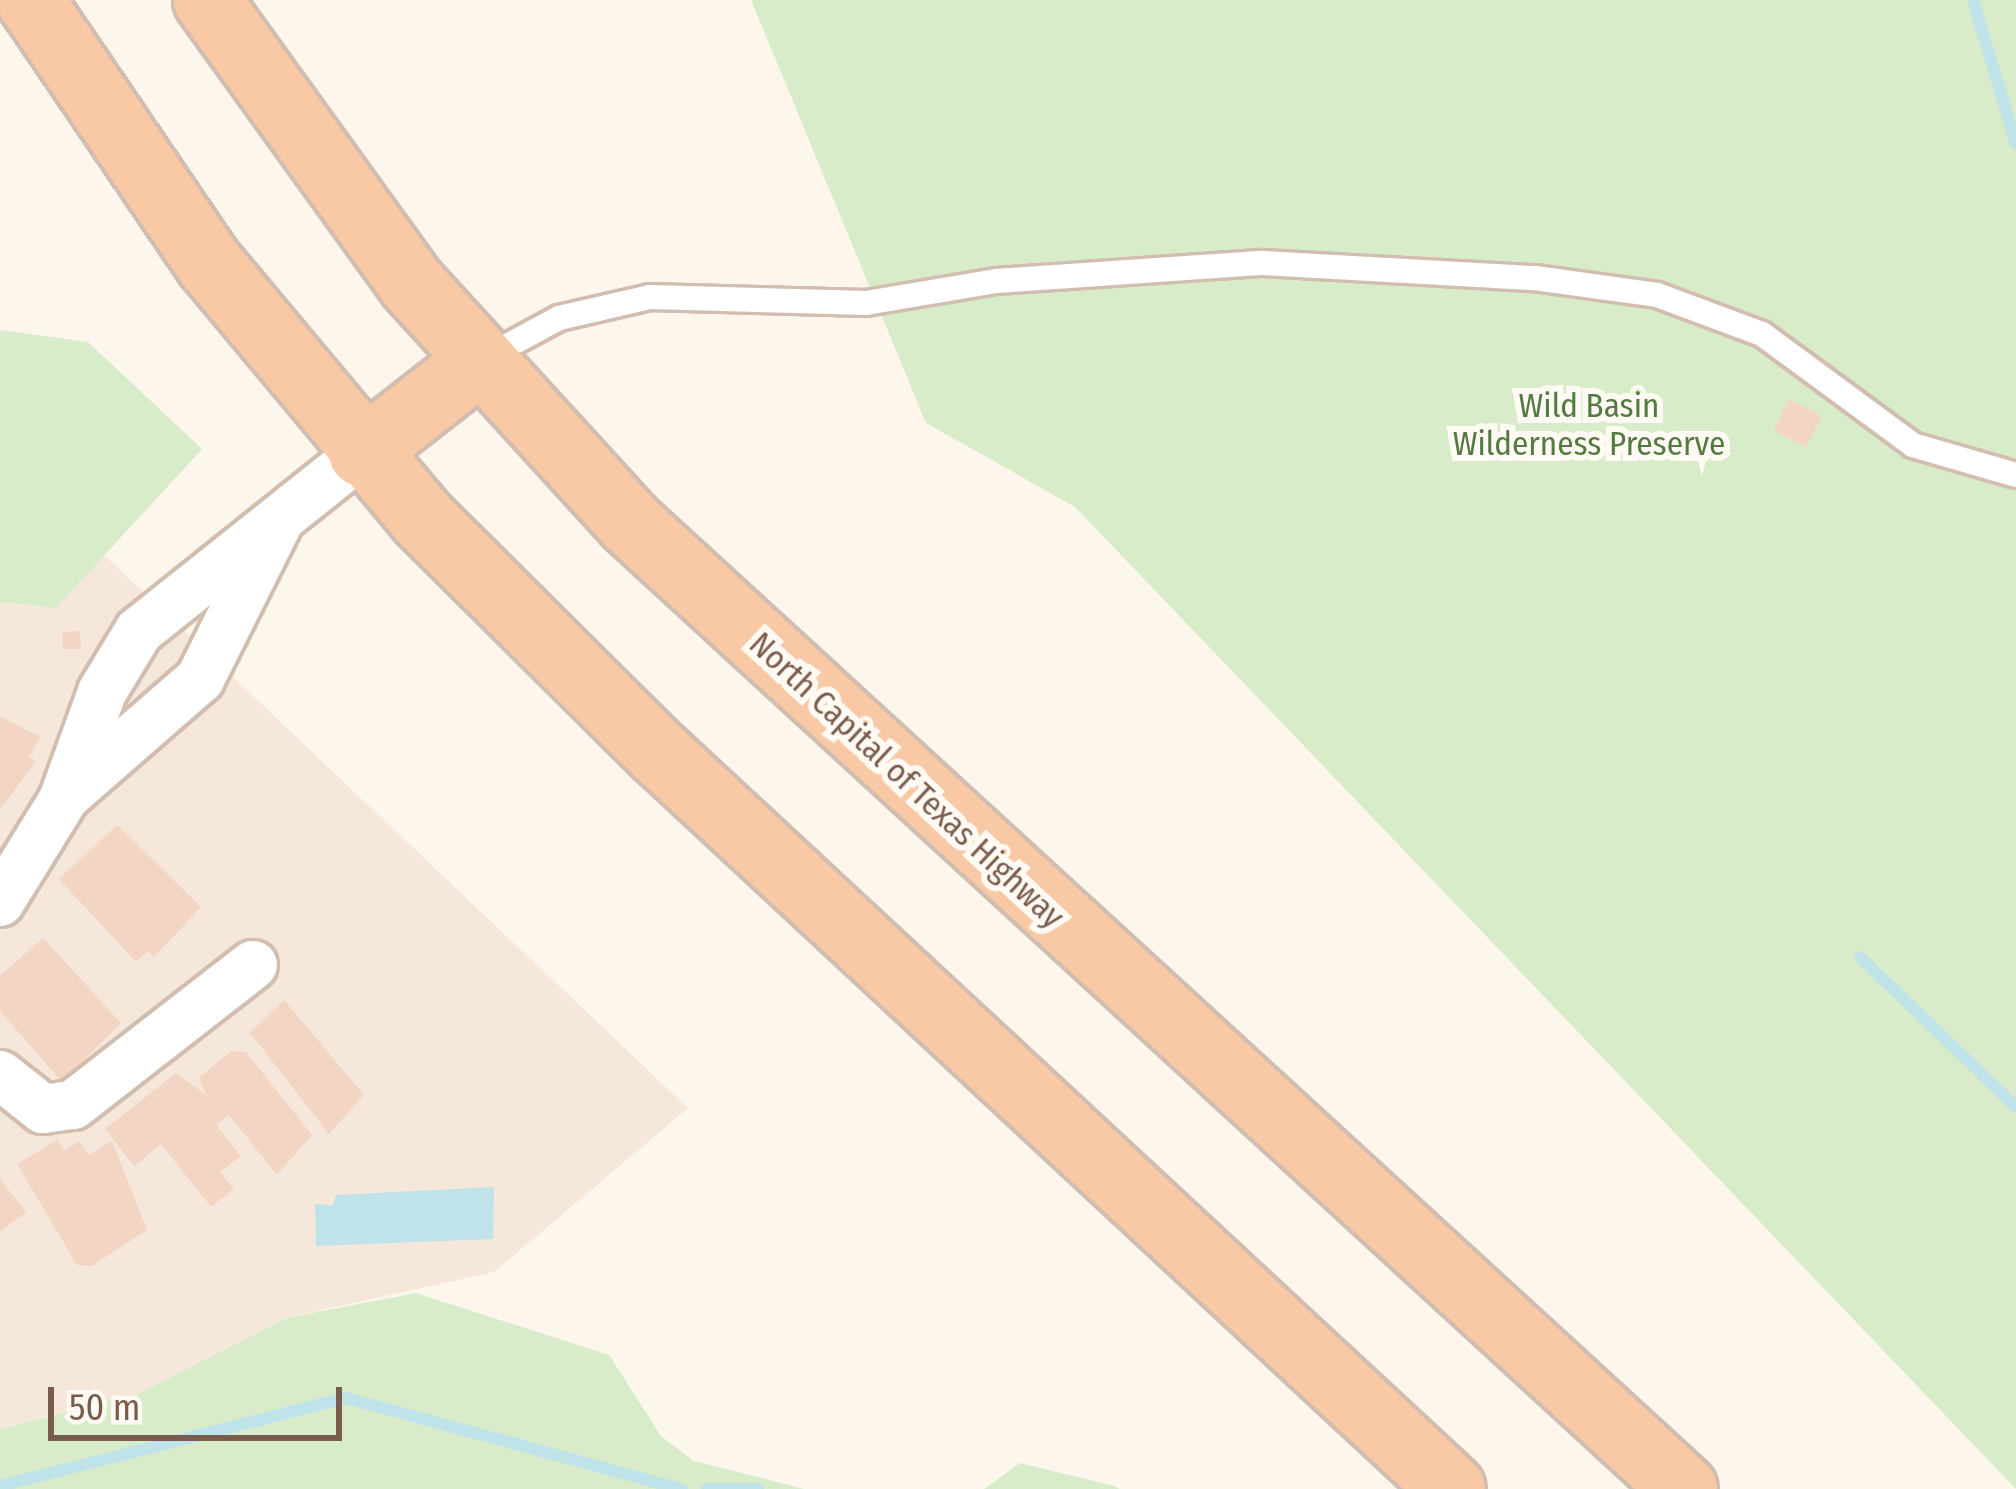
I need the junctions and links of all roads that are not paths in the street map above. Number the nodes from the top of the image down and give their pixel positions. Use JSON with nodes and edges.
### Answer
{"nodes":[{"id":1,"x":30,"y":0,"type":"edge"},
{"id":2,"x":207,"y":0,"type":"edge"},
{"id":3,"x":481,"y":360,"type":"junction"},
{"id":4,"x":362,"y":453,"type":"junction"},
{"id":5,"x":2016,"y":475,"type":"edge"},
{"id":6,"x":280,"y":521,"type":"junction"},
{"id":7,"x":139,"y":631,"type":"junction"},
{"id":8,"x":200,"y":679,"type":"junction"},
{"id":9,"x":63,"y":800,"type":"junction"},
{"id":10,"x":0,"y":902,"type":"edge"},
{"id":11,"x":253,"y":965,"type":"dead end"},
{"id":12,"x":0,"y":1075,"type":"edge"},
{"id":13,"x":1452,"y":1489,"type":"edge"},
{"id":14,"x":1684,"y":1489,"type":"edge"}],
"edges":[{"from":1,"to":4,"type":"highway"},
{"from":2,"to":3,"type":"highway","name":"North Capital of Texas Highway"},
{"from":3,"to":4,"type":"highway"},
{"from":3,"to":5,"type":"lane"},
{"from":3,"to":14,"type":"highway","name":"North Capital of Texas Highway"},
{"from":4,"to":6,"type":"street"},
{"from":4,"to":13,"type":"highway"},
{"from":6,"to":7,"type":"street"},
{"from":6,"to":8,"type":"street"},
{"from":7,"to":8,"type":"street"},
{"from":7,"to":9,"type":"street"},
{"from":8,"to":9,"type":"street"},
{"from":9,"to":10,"type":"street"},
{"from":11,"to":12,"type":"street"}]}
